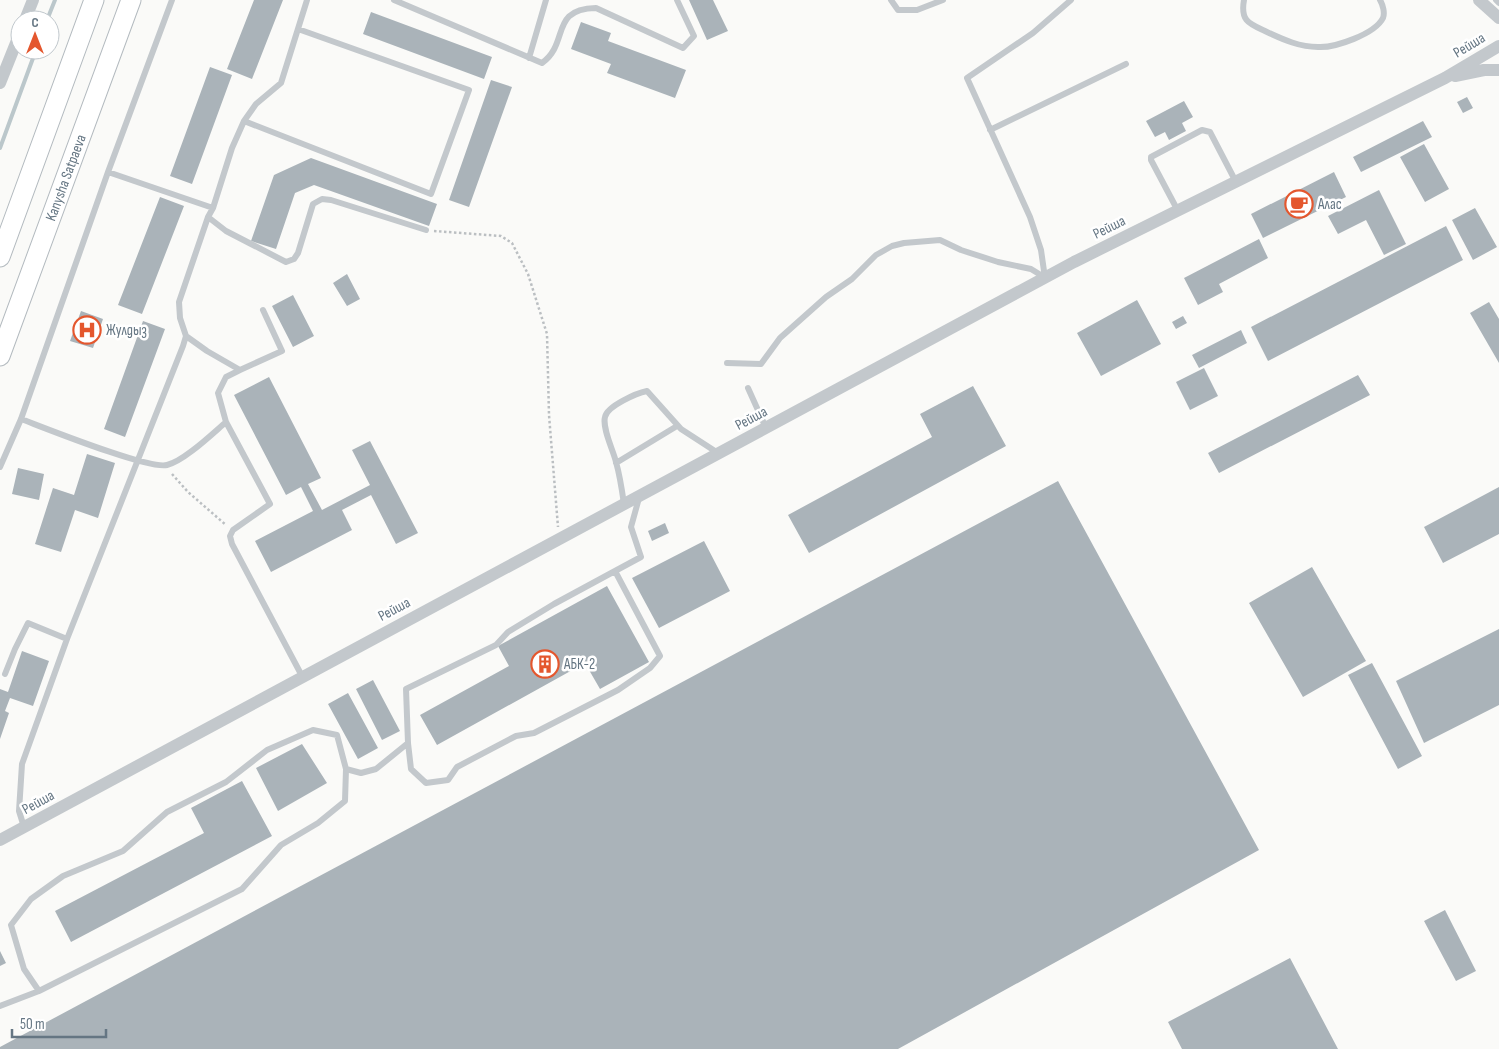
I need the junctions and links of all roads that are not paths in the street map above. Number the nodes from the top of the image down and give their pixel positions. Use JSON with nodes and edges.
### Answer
{"nodes":[{"id":1,"x":94,"y":0,"type":"edge"},
{"id":2,"x":131,"y":0,"type":"edge"},
{"id":3,"x":172,"y":0,"type":"edge"},
{"id":4,"x":306,"y":0,"type":"edge"},
{"id":5,"x":394,"y":0,"type":"edge"},
{"id":6,"x":546,"y":0,"type":"edge"},
{"id":7,"x":677,"y":0,"type":"edge"},
{"id":8,"x":891,"y":0,"type":"edge"},
{"id":9,"x":943,"y":0,"type":"edge"},
{"id":10,"x":1071,"y":0,"type":"edge"},
{"id":11,"x":1244,"y":0,"type":"edge"},
{"id":12,"x":1380,"y":0,"type":"edge"},
{"id":13,"x":1479,"y":0,"type":"edge"},
{"id":14,"x":1496,"y":0,"type":"edge"},
{"id":15,"x":1499,"y":3,"type":"edge"},
{"id":16,"x":1499,"y":18,"type":"edge"},
{"id":17,"x":298,"y":29,"type":"junction"},
{"id":18,"x":1499,"y":46,"type":"edge"},
{"id":19,"x":10,"y":58,"type":"edge"},
{"id":20,"x":529,"y":58,"type":"junction"},
{"id":21,"x":1126,"y":64,"type":"dead end"},
{"id":22,"x":1499,"y":70,"type":"edge"},
{"id":23,"x":1445,"y":78,"type":"junction"},
{"id":24,"x":0,"y":83,"type":"edge"},
{"id":25,"x":244,"y":121,"type":"junction"},
{"id":26,"x":990,"y":130,"type":"junction"},
{"id":27,"x":108,"y":172,"type":"junction"},
{"id":28,"x":1236,"y":182,"type":"junction"},
{"id":29,"x":213,"y":208,"type":"junction"},
{"id":30,"x":1178,"y":211,"type":"junction"},
{"id":31,"x":208,"y":218,"type":"junction"},
{"id":32,"x":426,"y":230,"type":"road end"},
{"id":33,"x":0,"y":258,"type":"edge"},
{"id":34,"x":1045,"y":278,"type":"junction"},
{"id":35,"x":263,"y":310,"type":"dead end"},
{"id":36,"x":5,"y":328,"type":"edge"},
{"id":37,"x":186,"y":336,"type":"junction"},
{"id":38,"x":0,"y":356,"type":"edge"},
{"id":39,"x":727,"y":363,"type":"dead end"},
{"id":40,"x":240,"y":370,"type":"junction"},
{"id":41,"x":748,"y":388,"type":"dead end"},
{"id":42,"x":21,"y":419,"type":"junction"},
{"id":43,"x":226,"y":422,"type":"junction"},
{"id":44,"x":677,"y":426,"type":"junction"},
{"id":45,"x":766,"y":429,"type":"junction"},
{"id":46,"x":719,"y":454,"type":"junction"},
{"id":47,"x":137,"y":461,"type":"junction"},
{"id":48,"x":616,"y":462,"type":"junction"},
{"id":49,"x":0,"y":467,"type":"edge"},
{"id":50,"x":639,"y":497,"type":"junction"},
{"id":51,"x":624,"y":504,"type":"junction"},
{"id":52,"x":615,"y":571,"type":"junction"},
{"id":53,"x":68,"y":639,"type":"junction"},
{"id":54,"x":5,"y":674,"type":"dead end"},
{"id":55,"x":302,"y":676,"type":"junction"},
{"id":56,"x":408,"y":743,"type":"junction"},
{"id":57,"x":346,"y":769,"type":"junction"},
{"id":58,"x":24,"y":828,"type":"junction"},
{"id":59,"x":0,"y":840,"type":"edge"},
{"id":60,"x":39,"y":991,"type":"junction"},
{"id":61,"x":0,"y":1006,"type":"edge"}],
"edges":[{"from":1,"to":33,"type":"main road"},
{"from":2,"to":36,"type":"main road","name":"Kanysha Satpaeva"},
{"from":3,"to":27,"type":"lane"},
{"from":4,"to":17,"type":"lane"},
{"from":5,"to":20,"type":"lane"},
{"from":6,"to":20,"type":"lane"},
{"from":7,"to":20,"type":"lane"},
{"from":8,"to":9,"type":"lane"},
{"from":10,"to":26,"type":"lane"},
{"from":11,"to":12,"type":"lane"},
{"from":13,"to":16,"type":"street"},
{"from":14,"to":15,"type":"lane"},
{"from":17,"to":25,"type":"lane"},
{"from":17,"to":25,"type":"lane"},
{"from":18,"to":23,"type":"street","name":"Рейша"},
{"from":19,"to":24,"type":"street"},
{"from":21,"to":26,"type":"lane"},
{"from":22,"to":23,"type":"street"},
{"from":23,"to":28,"type":"street","name":"Рейша"},
{"from":25,"to":29,"type":"lane"},
{"from":26,"to":34,"type":"lane"},
{"from":27,"to":29,"type":"lane"},
{"from":27,"to":42,"type":"lane"},
{"from":28,"to":30,"type":"street","name":"Рейша"},
{"from":28,"to":30,"type":"lane"},
{"from":29,"to":31,"type":"lane"},
{"from":30,"to":34,"type":"street","name":"Рейша"},
{"from":31,"to":32,"type":"lane"},
{"from":31,"to":37,"type":"lane"},
{"from":34,"to":39,"type":"lane"},
{"from":34,"to":45,"type":"street","name":"Рейша"},
{"from":35,"to":40,"type":"lane"},
{"from":36,"to":38,"type":"main road","name":"Kanysha Satpaeva"},
{"from":37,"to":40,"type":"lane"},
{"from":37,"to":47,"type":"lane"},
{"from":40,"to":43,"type":"lane"},
{"from":41,"to":45,"type":"lane"},
{"from":42,"to":47,"type":"lane"},
{"from":42,"to":49,"type":"lane"},
{"from":43,"to":47,"type":"lane"},
{"from":43,"to":55,"type":"lane"},
{"from":44,"to":46,"type":"lane"},
{"from":44,"to":48,"type":"lane"},
{"from":44,"to":48,"type":"lane"},
{"from":45,"to":46,"type":"street","name":"Рейша"},
{"from":46,"to":50,"type":"street","name":"Рейша"},
{"from":47,"to":53,"type":"lane"},
{"from":48,"to":51,"type":"lane"},
{"from":50,"to":51,"type":"street","name":"Рейша"},
{"from":50,"to":52,"type":"lane"},
{"from":51,"to":55,"type":"street","name":"Рейша"},
{"from":52,"to":56,"type":"lane"},
{"from":52,"to":56,"type":"lane"},
{"from":53,"to":54,"type":"lane"},
{"from":53,"to":58,"type":"lane"},
{"from":55,"to":58,"type":"street","name":"Рейша"},
{"from":56,"to":57,"type":"lane"},
{"from":57,"to":60,"type":"lane"},
{"from":57,"to":60,"type":"lane"},
{"from":58,"to":59,"type":"street","name":"Рейша"},
{"from":60,"to":61,"type":"lane"}]}
